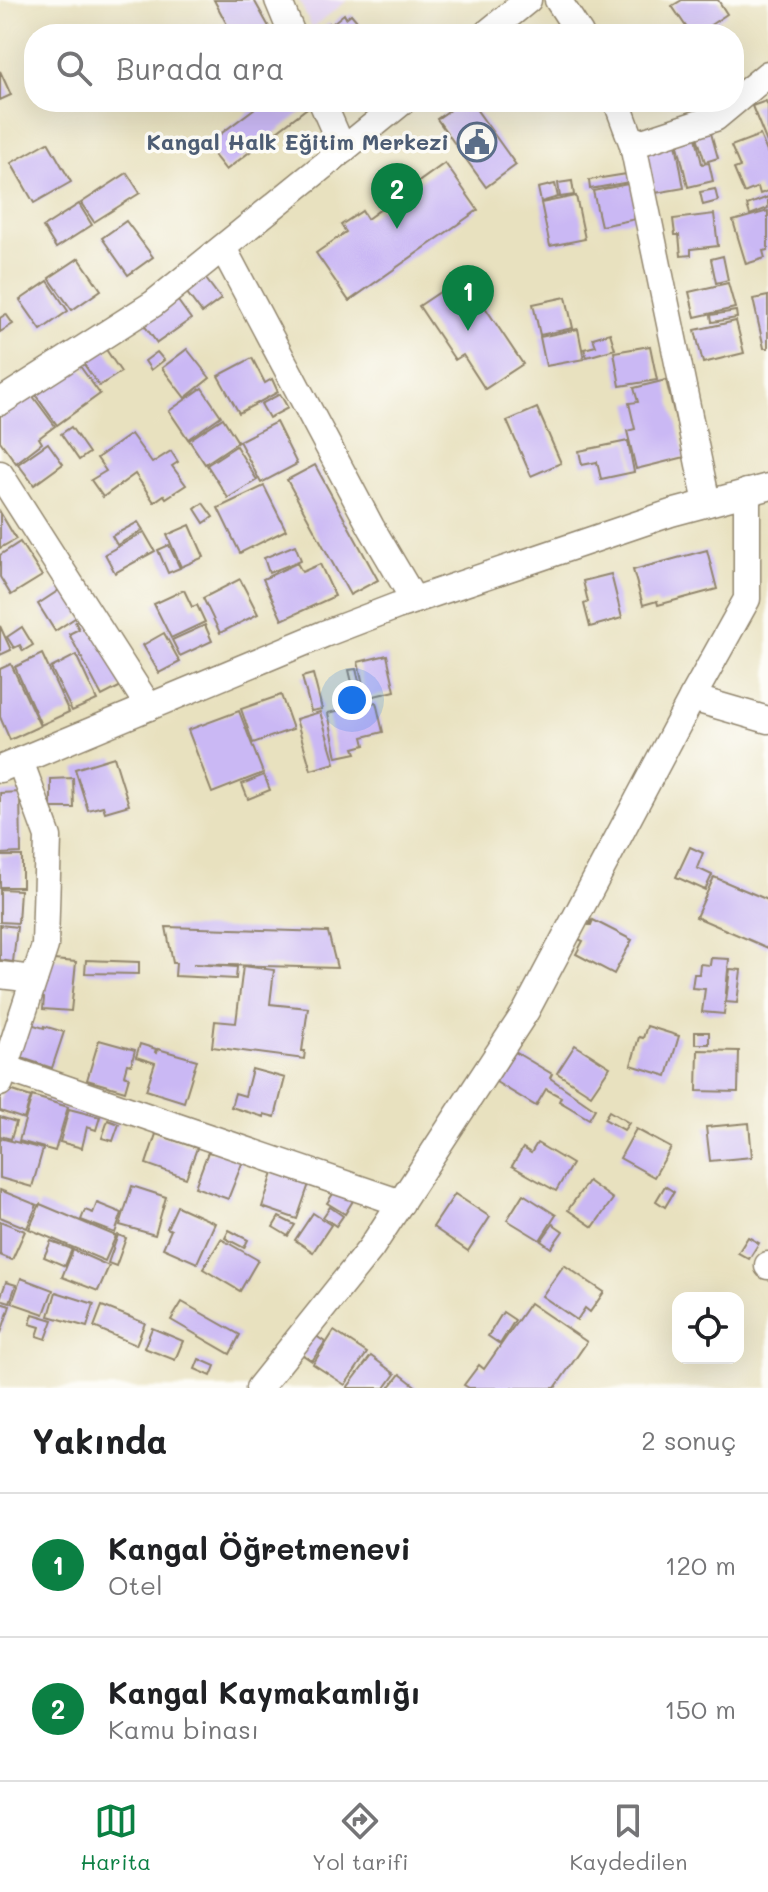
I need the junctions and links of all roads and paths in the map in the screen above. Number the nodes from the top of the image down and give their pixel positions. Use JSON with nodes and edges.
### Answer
{"nodes":[{"id":1,"x":278,"y":0,"type":"edge"},
{"id":2,"x":528,"y":0,"type":"edge"},
{"id":3,"x":558,"y":0,"type":"edge"},
{"id":4,"x":288,"y":24,"type":"edge"},
{"id":5,"x":498,"y":24,"type":"edge"},
{"id":6,"x":574,"y":24,"type":"edge"},
{"id":7,"x":768,"y":74,"type":"edge"},
{"id":8,"x":744,"y":94,"type":"edge"},
{"id":9,"x":326,"y":112,"type":"edge"},
{"id":10,"x":390,"y":112,"type":"edge"},
{"id":11,"x":621,"y":112,"type":"edge"},
{"id":12,"x":722,"y":112,"type":"edge"},
{"id":13,"x":633,"y":145,"type":"junction"},
{"id":14,"x":343,"y":150,"type":"junction"},
{"id":15,"x":223,"y":248,"type":"junction"},
{"id":16,"x":0,"y":402,"type":"edge"},
{"id":17,"x":0,"y":474,"type":"edge"},
{"id":18,"x":757,"y":490,"type":"edge"},
{"id":19,"x":707,"y":503,"type":"junction"},
{"id":20,"x":414,"y":600,"type":"junction"},
{"id":21,"x":692,"y":698,"type":"junction"},
{"id":22,"x":149,"y":707,"type":"junction"},
{"id":23,"x":768,"y":720,"type":"edge"},
{"id":24,"x":10,"y":765,"type":"edge"},
{"id":25,"x":0,"y":975,"type":"edge"},
{"id":26,"x":34,"y":979,"type":"junction"},
{"id":27,"x":2,"y":1076,"type":"edge"},
{"id":28,"x":401,"y":1203,"type":"junction"},
{"id":29,"x":259,"y":1388,"type":"edge"}],
"edges":[{"from":1,"to":4,"type":"street"},
{"from":2,"to":5,"type":"street"},
{"from":3,"to":6,"type":"street"},
{"from":7,"to":8,"type":"street"},
{"from":9,"to":14,"type":"street"},
{"from":10,"to":14,"type":"street"},
{"from":11,"to":13,"type":"street"},
{"from":12,"to":13,"type":"street"},
{"from":13,"to":19,"type":"street"},
{"from":14,"to":15,"type":"street"},
{"from":15,"to":16,"type":"street"},
{"from":15,"to":20,"type":"street"},
{"from":17,"to":22,"type":"street"},
{"from":18,"to":19,"type":"street"},
{"from":18,"to":21,"type":"street"},
{"from":19,"to":20,"type":"street"},
{"from":20,"to":22,"type":"street"},
{"from":21,"to":23,"type":"street"},
{"from":21,"to":28,"type":"street"},
{"from":22,"to":24,"type":"street"},
{"from":24,"to":26,"type":"street"},
{"from":25,"to":26,"type":"street"},
{"from":26,"to":27,"type":"street"},
{"from":27,"to":28,"type":"street"},
{"from":28,"to":29,"type":"street"}]}
